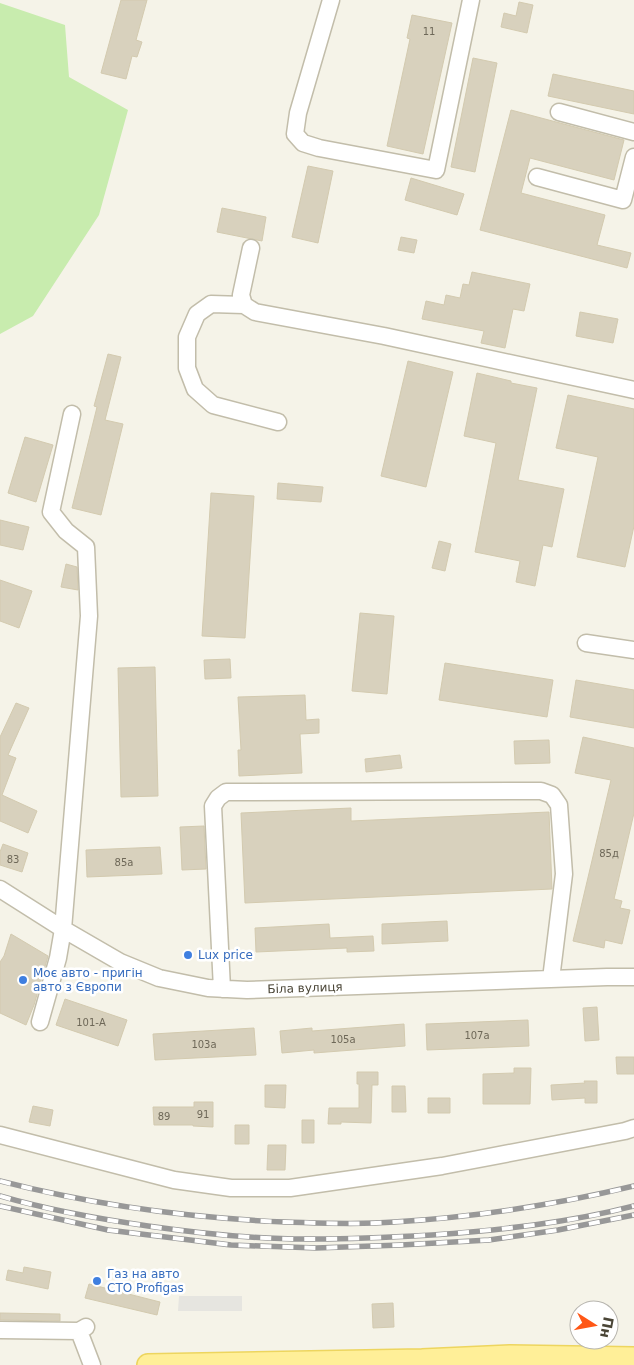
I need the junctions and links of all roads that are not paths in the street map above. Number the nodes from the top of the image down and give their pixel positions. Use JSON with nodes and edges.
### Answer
{"nodes":[{"id":1,"x":331,"y":0,"type":"edge"},
{"id":2,"x":471,"y":0,"type":"edge"},
{"id":3,"x":559,"y":112,"type":"dead end"},
{"id":4,"x":634,"y":132,"type":"edge"},
{"id":5,"x":634,"y":157,"type":"edge"},
{"id":6,"x":537,"y":177,"type":"dead end"},
{"id":7,"x":251,"y":248,"type":"dead end"},
{"id":8,"x":244,"y":305,"type":"junction"},
{"id":9,"x":634,"y":390,"type":"edge"},
{"id":10,"x":72,"y":414,"type":"dead end"},
{"id":11,"x":278,"y":422,"type":"dead end"},
{"id":12,"x":586,"y":643,"type":"dead end"},
{"id":13,"x":634,"y":650,"type":"edge"},
{"id":14,"x":0,"y":889,"type":"edge"},
{"id":15,"x":63,"y":929,"type":"junction"},
{"id":16,"x":634,"y":977,"type":"edge"},
{"id":17,"x":551,"y":979,"type":"junction"},
{"id":18,"x":222,"y":989,"type":"junction"},
{"id":19,"x":40,"y":1022,"type":"dead end"},
{"id":20,"x":634,"y":1128,"type":"edge"},
{"id":21,"x":0,"y":1134,"type":"edge"},
{"id":22,"x":0,"y":1330,"type":"edge"},
{"id":23,"x":634,"y":1358,"type":"edge"},
{"id":24,"x":392,"y":1362,"type":"edge"},
{"id":25,"x":92,"y":1365,"type":"edge"},
{"id":26,"x":148,"y":1365,"type":"edge"},
{"id":27,"x":163,"y":1365,"type":"edge"}],
"edges":[{"from":1,"to":2,"type":"street"},
{"from":3,"to":4,"type":"street"},
{"from":5,"to":6,"type":"street"},
{"from":7,"to":8,"type":"street"},
{"from":8,"to":9,"type":"street"},
{"from":8,"to":11,"type":"street"},
{"from":10,"to":15,"type":"street"},
{"from":12,"to":13,"type":"street"},
{"from":14,"to":15,"type":"street","name":"Біла вулиця"},
{"from":15,"to":18,"type":"street","name":"Біла вулиця"},
{"from":15,"to":19,"type":"street"},
{"from":16,"to":17,"type":"street","name":"Біла вулиця"},
{"from":17,"to":18,"type":"street","name":"Біла вулиця"},
{"from":17,"to":18,"type":"street"},
{"from":20,"to":21,"type":"street"},
{"from":22,"to":25,"type":"street"},
{"from":23,"to":24,"type":"main road"},
{"from":24,"to":27,"type":"main road"},
{"from":26,"to":27,"type":"main road"}]}
